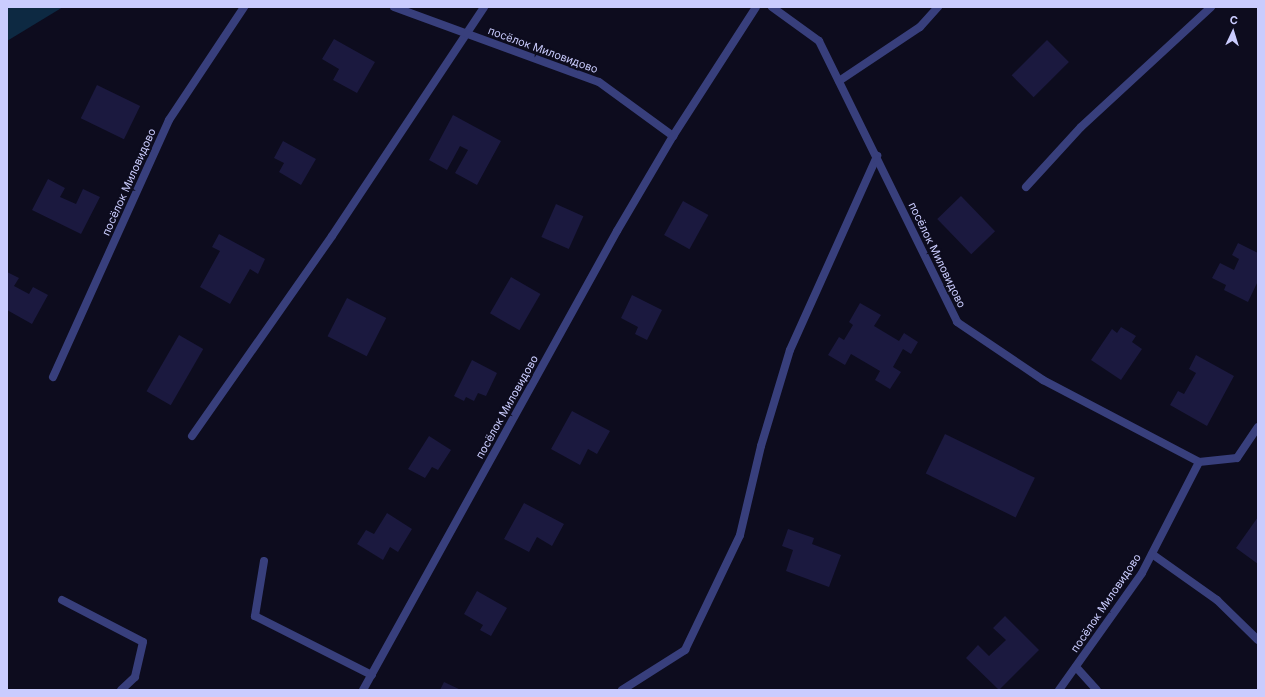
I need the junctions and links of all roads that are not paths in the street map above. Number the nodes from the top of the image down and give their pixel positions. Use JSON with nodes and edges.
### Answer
{"nodes":[{"id":1,"x":244,"y":7,"type":"edge"},
{"id":2,"x":394,"y":7,"type":"edge"},
{"id":3,"x":484,"y":7,"type":"edge"},
{"id":4,"x":756,"y":7,"type":"edge"},
{"id":5,"x":772,"y":7,"type":"edge"},
{"id":6,"x":938,"y":7,"type":"edge"},
{"id":7,"x":1211,"y":7,"type":"edge"},
{"id":8,"x":465,"y":33,"type":"junction"},
{"id":9,"x":839,"y":81,"type":"junction"},
{"id":10,"x":673,"y":136,"type":"junction"},
{"id":11,"x":877,"y":156,"type":"junction"},
{"id":12,"x":1026,"y":187,"type":"dead end"},
{"id":13,"x":53,"y":377,"type":"dead end"},
{"id":14,"x":1258,"y":427,"type":"edge"},
{"id":15,"x":192,"y":436,"type":"dead end"},
{"id":16,"x":1199,"y":462,"type":"junction"},
{"id":17,"x":1152,"y":554,"type":"junction"},
{"id":18,"x":264,"y":561,"type":"dead end"},
{"id":19,"x":62,"y":600,"type":"dead end"},
{"id":20,"x":1258,"y":640,"type":"edge"},
{"id":21,"x":1076,"y":667,"type":"junction"},
{"id":22,"x":372,"y":675,"type":"junction"},
{"id":23,"x":121,"y":690,"type":"edge"},
{"id":24,"x":363,"y":690,"type":"edge"},
{"id":25,"x":622,"y":690,"type":"edge"},
{"id":26,"x":1060,"y":690,"type":"edge"},
{"id":27,"x":1097,"y":690,"type":"edge"}],
"edges":[{"from":1,"to":13,"type":"street","name":"посёлок Миловидово"},
{"from":2,"to":8,"type":"street","name":"посёлок Миловидово"},
{"from":3,"to":8,"type":"street"},
{"from":4,"to":10,"type":"street","name":"посёлок Миловидово"},
{"from":5,"to":9,"type":"street","name":"посёлок Миловидово"},
{"from":6,"to":9,"type":"street"},
{"from":7,"to":12,"type":"street"},
{"from":8,"to":10,"type":"street","name":"посёлок Миловидово"},
{"from":8,"to":15,"type":"street"},
{"from":9,"to":11,"type":"street","name":"посёлок Миловидово"},
{"from":10,"to":22,"type":"street","name":"посёлок Миловидово"},
{"from":11,"to":16,"type":"street","name":"посёлок Миловидово"},
{"from":11,"to":25,"type":"street"},
{"from":14,"to":16,"type":"street"},
{"from":16,"to":17,"type":"street","name":"посёлок Миловидово"},
{"from":17,"to":20,"type":"street"},
{"from":17,"to":21,"type":"street","name":"посёлок Миловидово"},
{"from":18,"to":22,"type":"street"},
{"from":19,"to":23,"type":"street"},
{"from":21,"to":26,"type":"street","name":"посёлок Миловидово"},
{"from":21,"to":27,"type":"street"},
{"from":22,"to":24,"type":"street","name":"посёлок Миловидово"}]}
